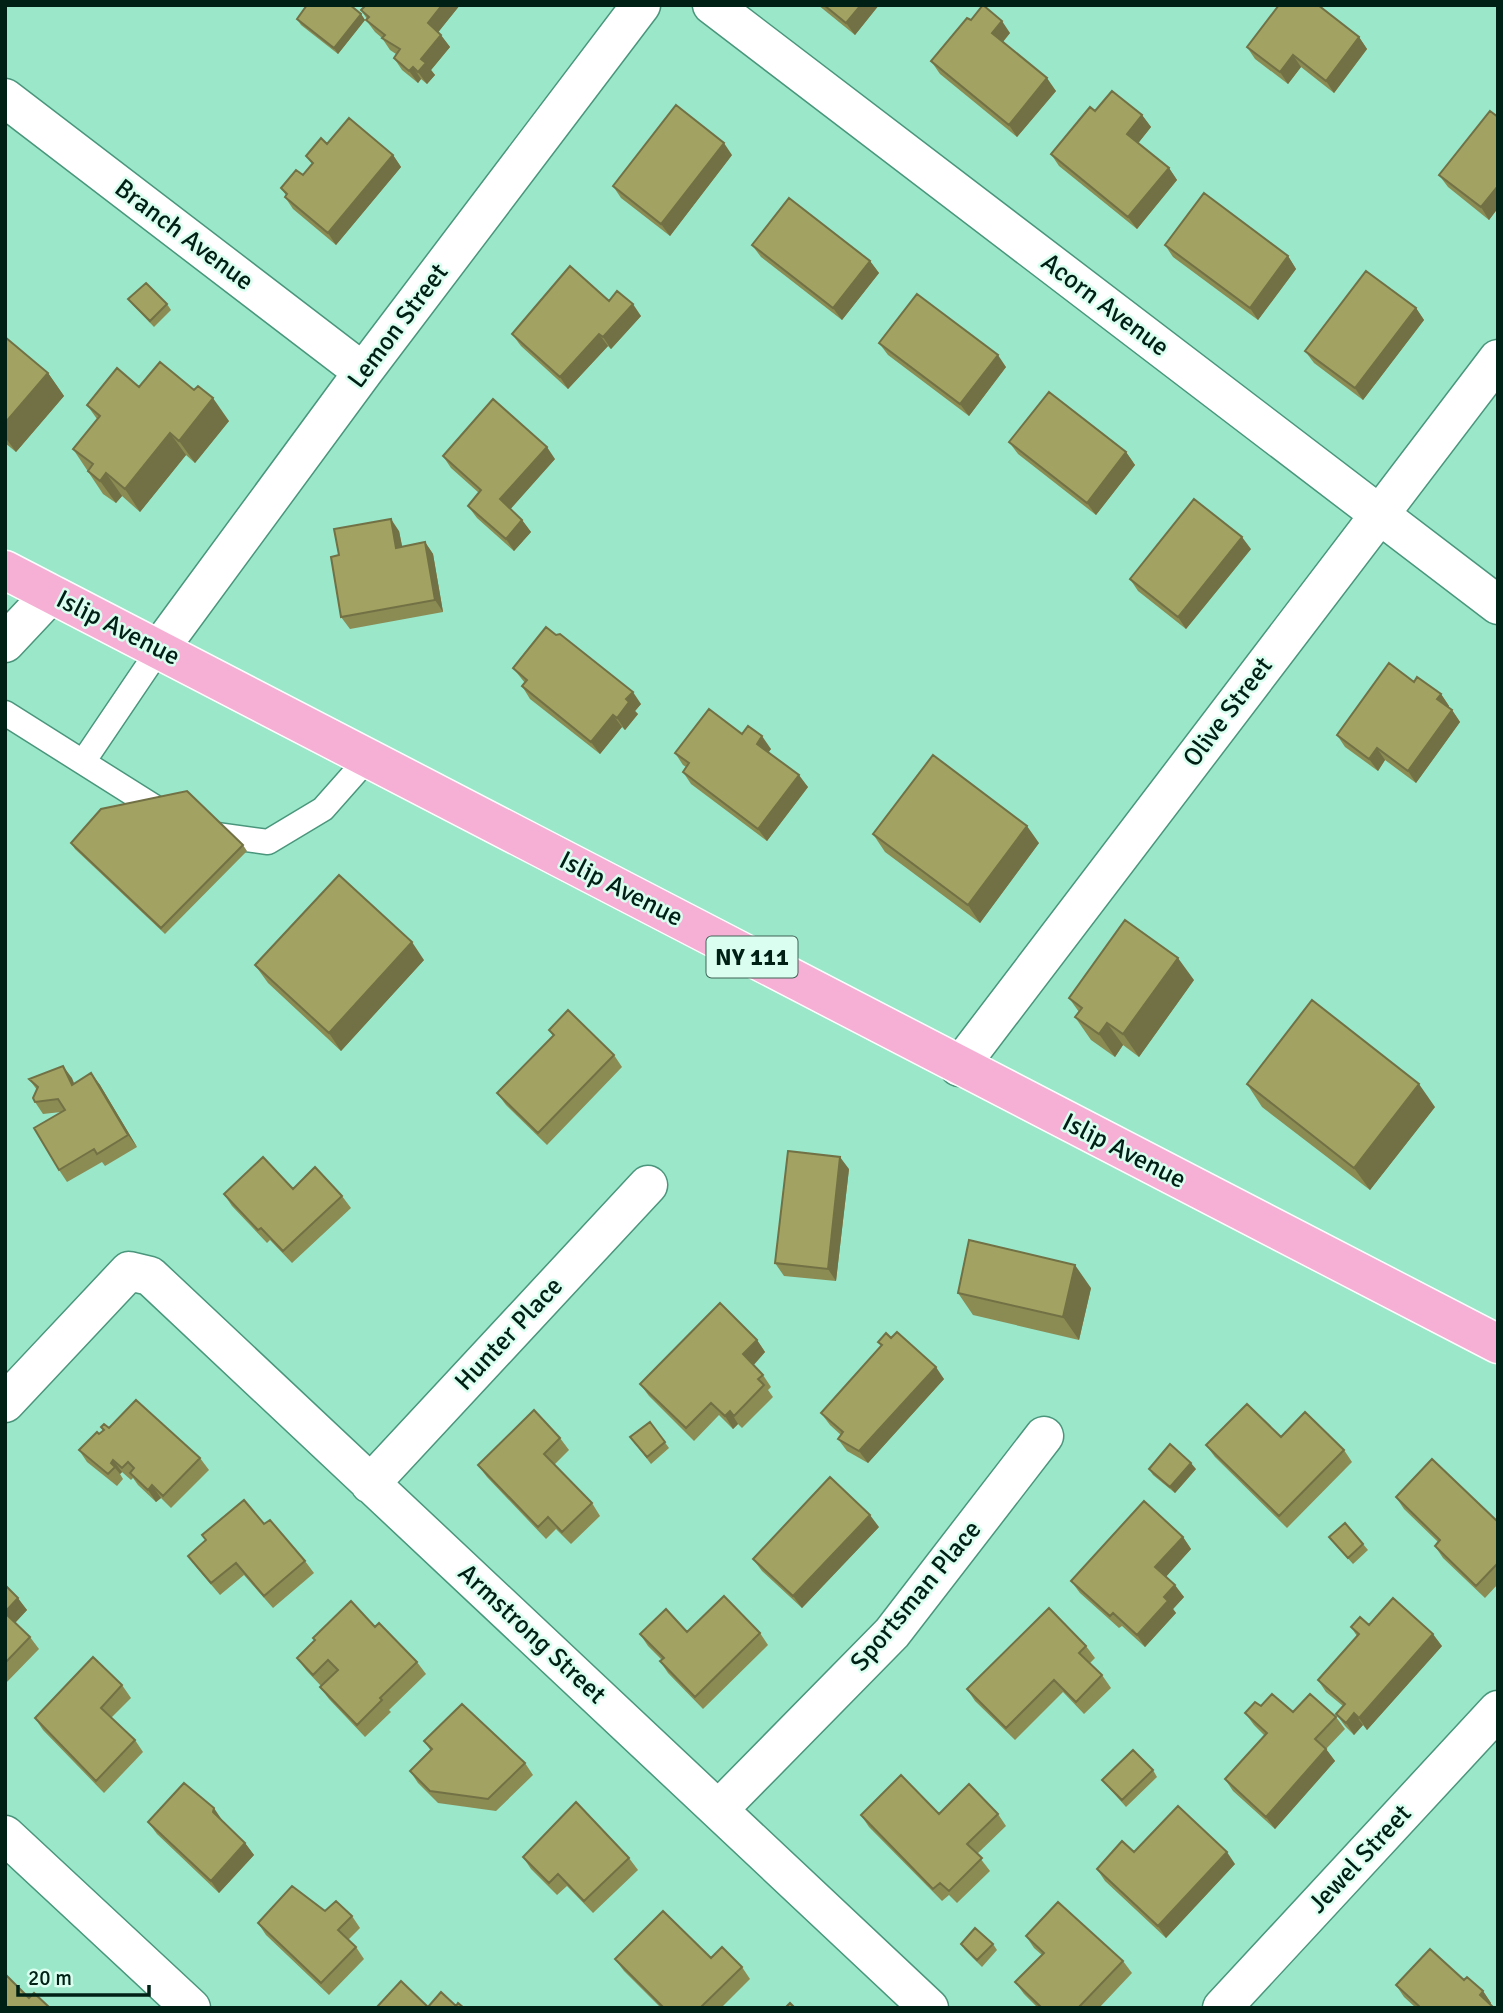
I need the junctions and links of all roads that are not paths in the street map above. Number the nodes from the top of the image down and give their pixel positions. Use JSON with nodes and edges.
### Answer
{"nodes":[{"id":1,"x":641,"y":5,"type":"edge"},
{"id":2,"x":712,"y":5,"type":"edge"},
{"id":3,"x":5,"y":98,"type":"edge"},
{"id":4,"x":1498,"y":359,"type":"edge"},
{"id":5,"x":363,"y":372,"type":"junction"},
{"id":6,"x":1379,"y":514,"type":"junction"},
{"id":7,"x":5,"y":570,"type":"edge"},
{"id":8,"x":51,"y":594,"type":"junction"},
{"id":9,"x":1498,"y":605,"type":"edge"},
{"id":10,"x":5,"y":643,"type":"edge"},
{"id":11,"x":160,"y":648,"type":"junction"},
{"id":12,"x":5,"y":712,"type":"edge"},
{"id":13,"x":369,"y":757,"type":"junction"},
{"id":14,"x":83,"y":762,"type":"junction"},
{"id":15,"x":959,"y":1066,"type":"junction"},
{"id":16,"x":648,"y":1185,"type":"dead end"},
{"id":17,"x":1498,"y":1345,"type":"edge"},
{"id":18,"x":5,"y":1403,"type":"edge"},
{"id":19,"x":1044,"y":1436,"type":"dead end"},
{"id":20,"x":370,"y":1483,"type":"junction"},
{"id":21,"x":1498,"y":1710,"type":"edge"},
{"id":22,"x":720,"y":1808,"type":"junction"},
{"id":23,"x":5,"y":1835,"type":"edge"},
{"id":24,"x":1240,"y":2002,"type":"edge"},
{"id":25,"x":191,"y":2008,"type":"edge"},
{"id":26,"x":929,"y":2008,"type":"edge"}],
"edges":[{"from":1,"to":5,"type":"street","name":"Lemon Street"},
{"from":2,"to":6,"type":"street","name":"Acorn Avenue"},
{"from":3,"to":5,"type":"street","name":"Branch Avenue"},
{"from":4,"to":6,"type":"street","name":"Olive Street"},
{"from":5,"to":11,"type":"street","name":"Lemon Street"},
{"from":6,"to":9,"type":"street","name":"Acorn Avenue"},
{"from":6,"to":15,"type":"street","name":"Olive Street"},
{"from":7,"to":8,"type":"main road","name":"Islip Avenue","number":"NY 111"},
{"from":8,"to":10,"type":"street"},
{"from":8,"to":11,"type":"main road","name":"Islip Avenue","number":"NY 111"},
{"from":11,"to":13,"type":"main road","name":"Islip Avenue","number":"NY 111"},
{"from":11,"to":14,"type":"lane"},
{"from":12,"to":14,"type":"lane"},
{"from":13,"to":14,"type":"lane"},
{"from":13,"to":15,"type":"main road","name":"Islip Avenue","number":"NY 111"},
{"from":15,"to":17,"type":"main road","name":"Islip Avenue","number":"NY 111"},
{"from":16,"to":20,"type":"street","name":"Hunter Place"},
{"from":18,"to":20,"type":"street","name":"Armstrong Street"},
{"from":19,"to":22,"type":"street","name":"Sportsman Place"},
{"from":20,"to":22,"type":"street","name":"Armstrong Street"},
{"from":21,"to":24,"type":"street","name":"Jewel Street"},
{"from":22,"to":26,"type":"street","name":"Armstrong Street"},
{"from":23,"to":25,"type":"street"}]}
